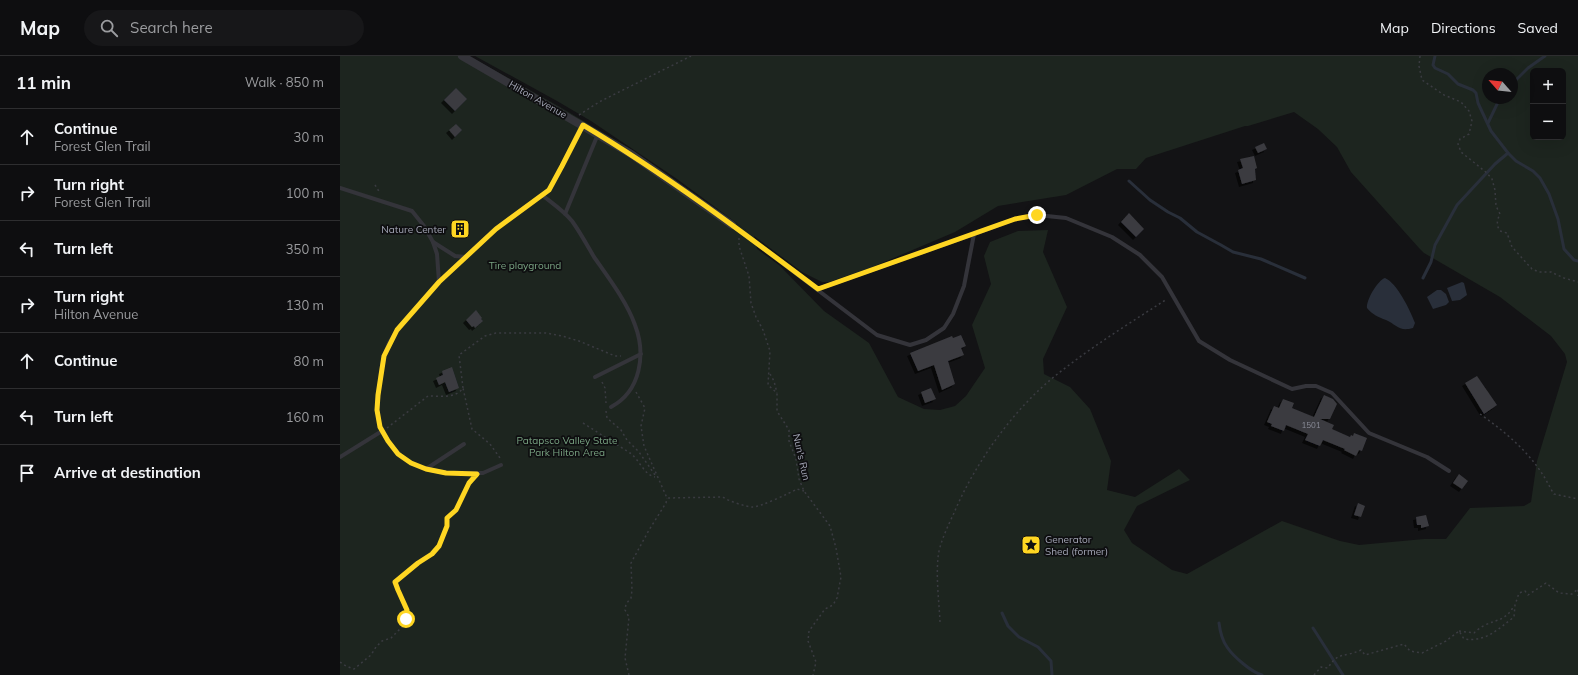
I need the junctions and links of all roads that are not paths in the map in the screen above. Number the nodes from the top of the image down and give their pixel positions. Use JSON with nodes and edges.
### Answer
{"nodes":[{"id":1,"x":462,"y":56,"type":"edge"},
{"id":2,"x":583,"y":125,"type":"junction"},
{"id":3,"x":598,"y":134,"type":"junction"},
{"id":4,"x":340,"y":188,"type":"edge"},
{"id":5,"x":542,"y":195,"type":"junction"},
{"id":6,"x":565,"y":214,"type":"junction"},
{"id":7,"x":732,"y":225,"type":"joint"},
{"id":8,"x":974,"y":234,"type":"junction"},
{"id":9,"x":434,"y":242,"type":"junction"},
{"id":10,"x":466,"y":256,"type":"junction"},
{"id":11,"x":439,"y":282,"type":"junction"},
{"id":12,"x":818,"y":289,"type":"junction"},
{"id":13,"x":641,"y":354,"type":"junction"},
{"id":14,"x":595,"y":377,"type":"dead end"},
{"id":15,"x":612,"y":408,"type":"dead end"},
{"id":16,"x":384,"y":430,"type":"junction"},
{"id":17,"x":464,"y":444,"type":"dead end"},
{"id":18,"x":340,"y":457,"type":"edge"},
{"id":19,"x":501,"y":465,"type":"dead end"},
{"id":20,"x":426,"y":469,"type":"junction"},
{"id":21,"x":1449,"y":471,"type":"dead end"}],
"edges":[{"from":1,"to":2,"type":"street","name":"Hilton Avenue"},
{"from":2,"to":3,"type":"street","name":"Hilton Avenue"},
{"from":2,"to":5,"type":"lane"},
{"from":3,"to":6,"type":"lane"},
{"from":3,"to":7,"type":"street","name":"Hilton Avenue"},
{"from":4,"to":9,"type":"lane"},
{"from":5,"to":6,"type":"lane"},
{"from":5,"to":10,"type":"lane"},
{"from":6,"to":13,"type":"lane"},
{"from":7,"to":12,"type":"lane"},
{"from":8,"to":12,"type":"lane"},
{"from":8,"to":12,"type":"lane"},
{"from":8,"to":21,"type":"lane"},
{"from":9,"to":10,"type":"lane"},
{"from":9,"to":11,"type":"lane"},
{"from":10,"to":11,"type":"lane"},
{"from":11,"to":16,"type":"lane"},
{"from":13,"to":14,"type":"lane"},
{"from":13,"to":15,"type":"lane"},
{"from":16,"to":18,"type":"lane"},
{"from":16,"to":20,"type":"lane"},
{"from":17,"to":20,"type":"lane"},
{"from":19,"to":20,"type":"lane"}]}
